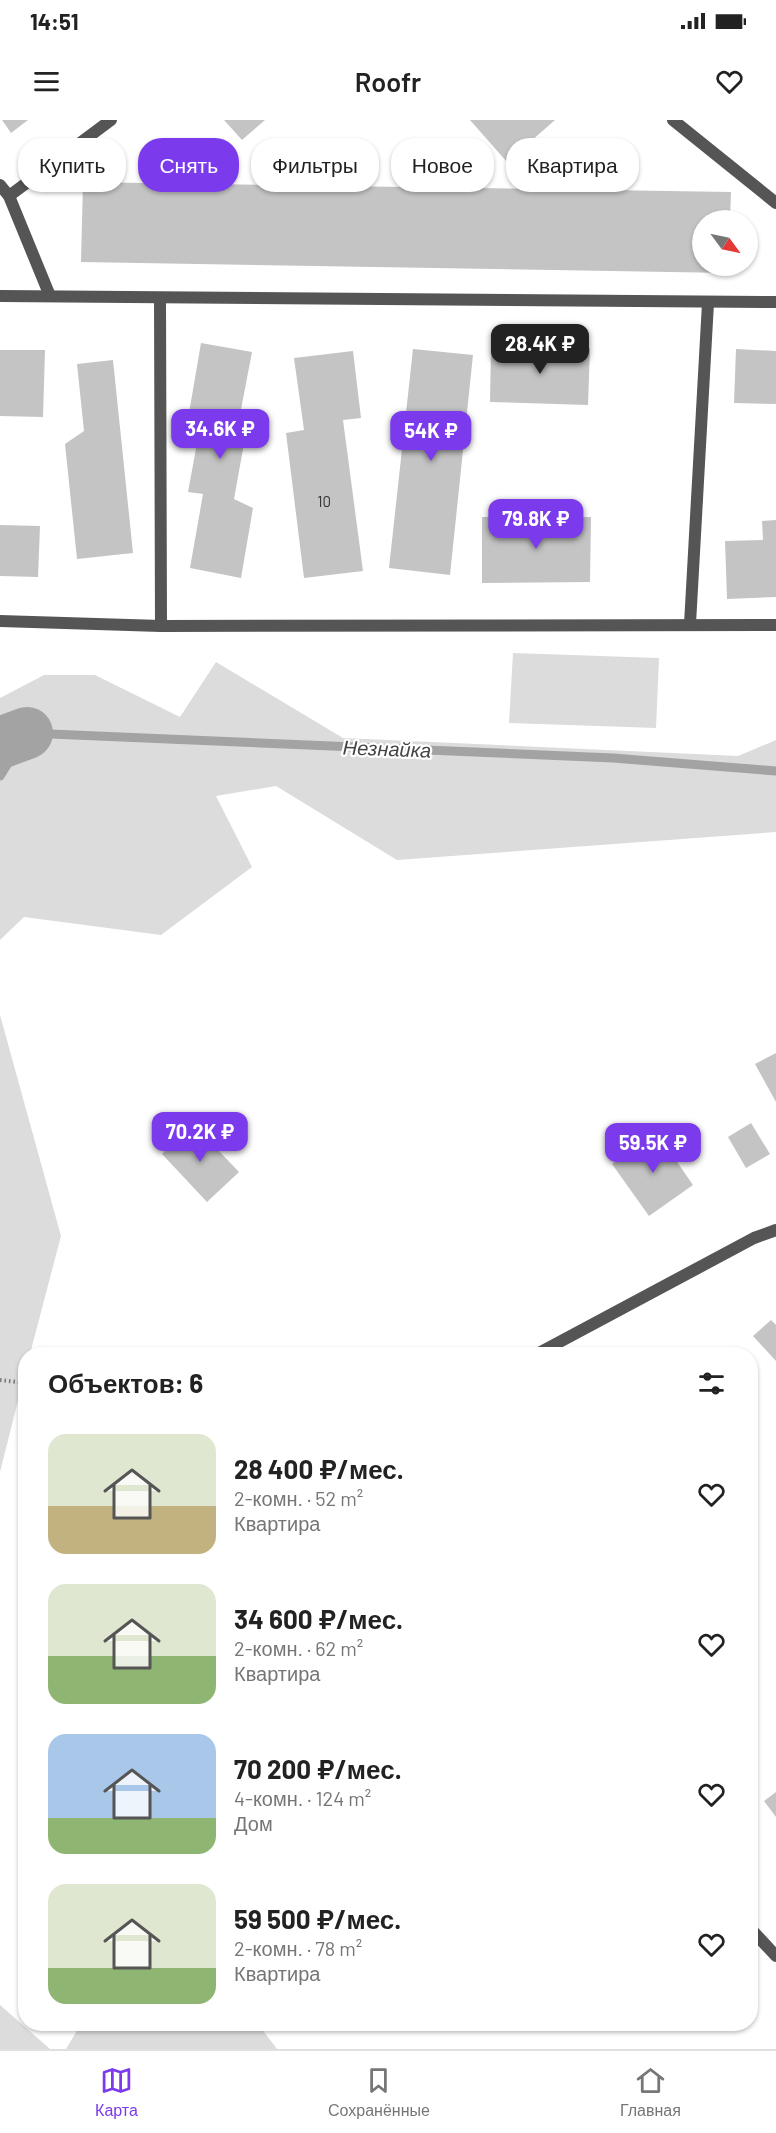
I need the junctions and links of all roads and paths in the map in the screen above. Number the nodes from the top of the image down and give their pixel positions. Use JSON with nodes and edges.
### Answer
{"nodes":[{"id":1,"x":111,"y":120,"type":"edge"},
{"id":2,"x":673,"y":120,"type":"edge"},
{"id":3,"x":0,"y":185,"type":"edge"},
{"id":4,"x":9,"y":196,"type":"junction"},
{"id":5,"x":776,"y":203,"type":"edge"},
{"id":6,"x":0,"y":296,"type":"edge"},
{"id":7,"x":50,"y":296,"type":"junction"},
{"id":8,"x":160,"y":298,"type":"junction"},
{"id":9,"x":776,"y":302,"type":"edge"},
{"id":10,"x":708,"y":303,"type":"junction"},
{"id":11,"x":0,"y":621,"type":"edge"},
{"id":12,"x":690,"y":624,"type":"junction"},
{"id":13,"x":776,"y":625,"type":"edge"},
{"id":14,"x":161,"y":626,"type":"junction"},
{"id":15,"x":776,"y":1230,"type":"edge"},
{"id":16,"x":550,"y":1347,"type":"edge"},
{"id":17,"x":0,"y":1380,"type":"edge"},
{"id":18,"x":18,"y":1382,"type":"edge"},
{"id":19,"x":758,"y":1937,"type":"edge"},
{"id":20,"x":776,"y":1956,"type":"edge"}],
"edges":[{"from":1,"to":4,"type":"street"},
{"from":2,"to":5,"type":"street"},
{"from":3,"to":4,"type":"street"},
{"from":4,"to":7,"type":"street"},
{"from":6,"to":7,"type":"street"},
{"from":7,"to":8,"type":"street"},
{"from":8,"to":10,"type":"street"},
{"from":8,"to":14,"type":"street"},
{"from":9,"to":10,"type":"street"},
{"from":10,"to":12,"type":"street"},
{"from":11,"to":14,"type":"street"},
{"from":12,"to":13,"type":"street"},
{"from":12,"to":14,"type":"street"},
{"from":15,"to":16,"type":"street"},
{"from":17,"to":18,"type":"path"},
{"from":19,"to":20,"type":"street"}]}
